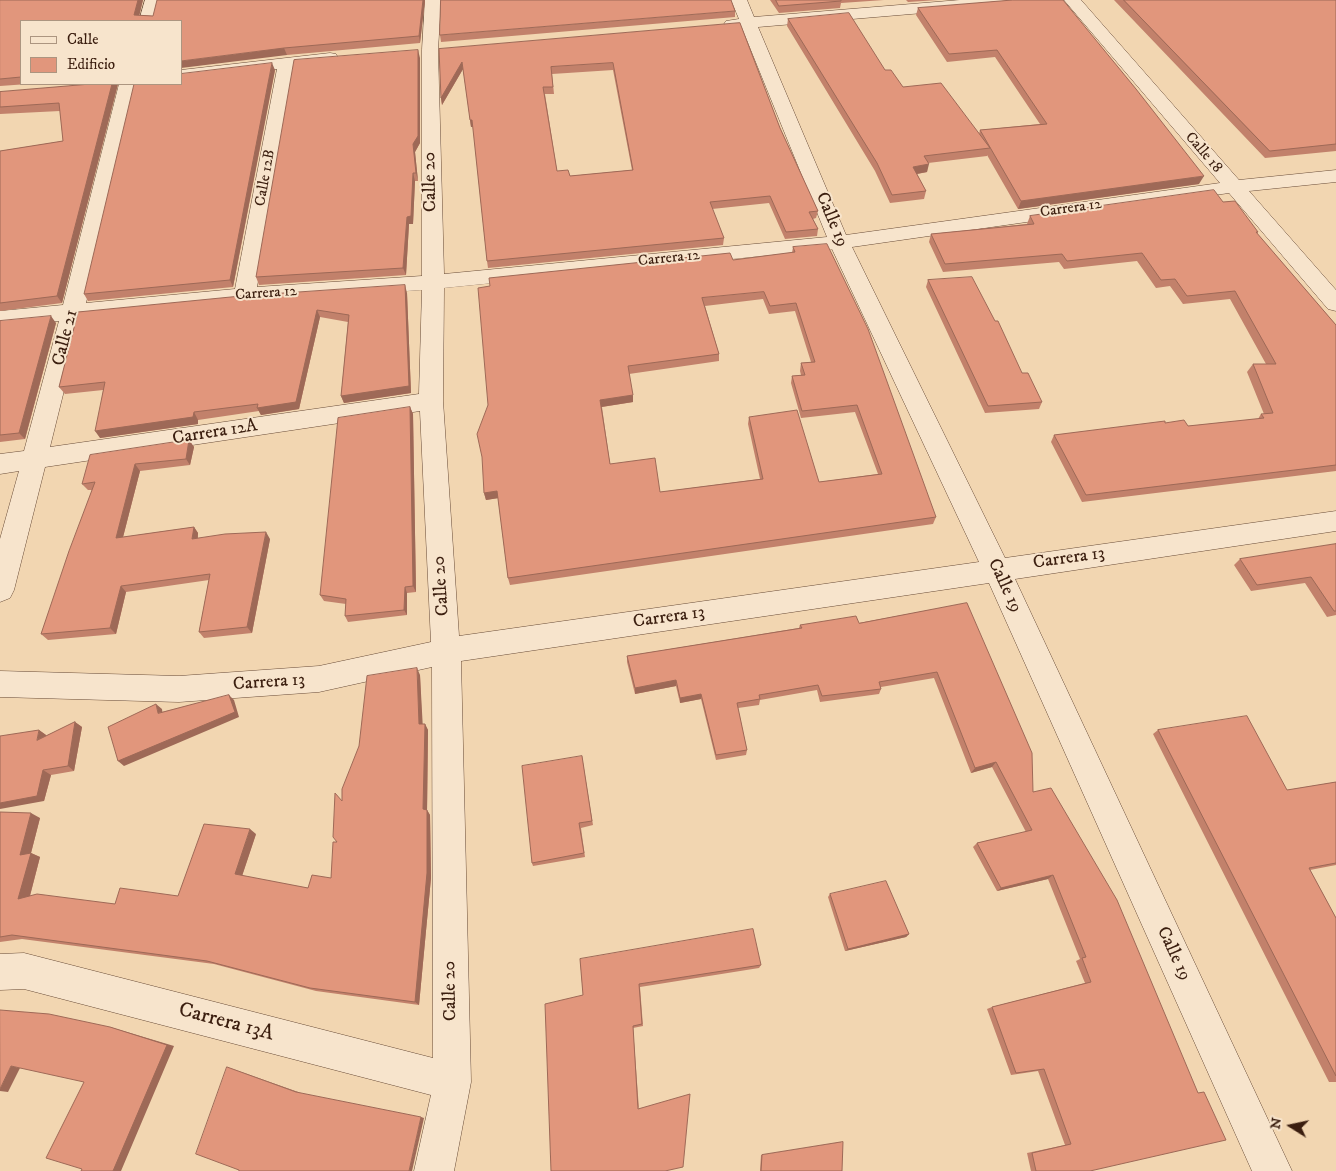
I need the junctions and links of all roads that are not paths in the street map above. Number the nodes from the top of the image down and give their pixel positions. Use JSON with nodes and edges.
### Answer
{"nodes":[{"id":1,"x":153,"y":0,"type":"edge"},
{"id":2,"x":433,"y":0,"type":"edge"},
{"id":3,"x":1017,"y":0,"type":"edge"},
{"id":4,"x":1072,"y":0,"type":"edge"},
{"id":5,"x":744,"y":11,"type":"edge"},
{"id":6,"x":147,"y":20,"type":"edge"},
{"id":7,"x":718,"y":25,"type":"edge"},
{"id":8,"x":344,"y":57,"type":"edge"},
{"id":9,"x":287,"y":62,"type":"junction"},
{"id":10,"x":182,"y":75,"type":"edge"},
{"id":11,"x":128,"y":85,"type":"edge"},
{"id":12,"x":1336,"y":176,"type":"edge"},
{"id":13,"x":1233,"y":187,"type":"junction"},
{"id":14,"x":839,"y":242,"type":"junction"},
{"id":15,"x":432,"y":282,"type":"junction"},
{"id":16,"x":245,"y":295,"type":"junction"},
{"id":17,"x":1336,"y":304,"type":"edge"},
{"id":18,"x":73,"y":311,"type":"junction"},
{"id":19,"x":0,"y":319,"type":"edge"},
{"id":20,"x":431,"y":401,"type":"junction"},
{"id":21,"x":35,"y":461,"type":"junction"},
{"id":22,"x":0,"y":464,"type":"edge"},
{"id":23,"x":1336,"y":520,"type":"edge"},
{"id":24,"x":997,"y":570,"type":"junction"},
{"id":25,"x":0,"y":590,"type":"edge"},
{"id":26,"x":446,"y":651,"type":"junction"},
{"id":27,"x":0,"y":684,"type":"edge"},
{"id":28,"x":0,"y":972,"type":"edge"},
{"id":29,"x":452,"y":1082,"type":"junction"},
{"id":30,"x":434,"y":1171,"type":"edge"},
{"id":31,"x":1272,"y":1171,"type":"edge"}],
"edges":[{"from":1,"to":6,"type":"street"},
{"from":2,"to":15,"type":"street","name":"Calle 20"},
{"from":3,"to":5,"type":"street"},
{"from":4,"to":13,"type":"street","name":"Calle 18"},
{"from":5,"to":7,"type":"street"},
{"from":5,"to":14,"type":"street","name":"Calle 19"},
{"from":8,"to":9,"type":"street"},
{"from":9,"to":10,"type":"street"},
{"from":9,"to":16,"type":"street","name":"Calle 12B"},
{"from":11,"to":18,"type":"street","name":"Calle 21"},
{"from":12,"to":13,"type":"street","name":"Carrera 12"},
{"from":13,"to":14,"type":"street","name":"Carrera 12"},
{"from":13,"to":17,"type":"street","name":"Calle 18"},
{"from":14,"to":15,"type":"street","name":"Carrera 12"},
{"from":14,"to":24,"type":"street","name":"Calle 19"},
{"from":15,"to":16,"type":"street","name":"Carrera 12"},
{"from":15,"to":20,"type":"street","name":"Calle 20"},
{"from":16,"to":18,"type":"street","name":"Carrera 12"},
{"from":18,"to":19,"type":"street","name":"Carrera 12"},
{"from":18,"to":21,"type":"street","name":"Calle 21"},
{"from":20,"to":21,"type":"street","name":"Carrera 12A"},
{"from":20,"to":26,"type":"street","name":"Calle 20"},
{"from":21,"to":22,"type":"street","name":"Carrera 12A"},
{"from":21,"to":25,"type":"street","name":"Calle 21"},
{"from":23,"to":24,"type":"street","name":"Carrera 13"},
{"from":24,"to":26,"type":"street","name":"Carrera 13"},
{"from":24,"to":31,"type":"street","name":"Calle 19"},
{"from":26,"to":27,"type":"street","name":"Carrera 13"},
{"from":26,"to":29,"type":"street","name":"Calle 20"},
{"from":28,"to":29,"type":"street","name":"Carrera 13A"},
{"from":29,"to":30,"type":"street","name":"Calle 20"}]}
